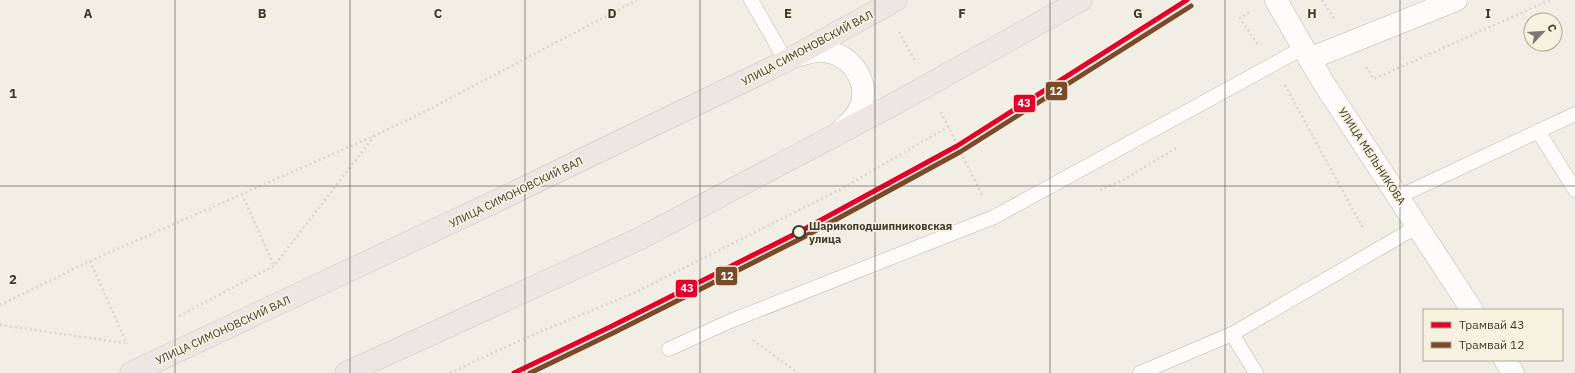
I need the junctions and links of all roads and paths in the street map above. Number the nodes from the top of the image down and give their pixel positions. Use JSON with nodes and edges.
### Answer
{"nodes":[{"id":1,"x":637,"y":0,"type":"edge"},
{"id":2,"x":751,"y":0,"type":"edge"},
{"id":3,"x":1081,"y":0,"type":"edge"},
{"id":4,"x":1276,"y":0,"type":"edge"},
{"id":5,"x":1322,"y":0,"type":"edge"},
{"id":6,"x":1456,"y":0,"type":"edge"},
{"id":7,"x":1550,"y":0,"type":"edge"},
{"id":8,"x":890,"y":3,"type":"edge"},
{"id":9,"x":1249,"y":12,"type":"dead end"},
{"id":10,"x":1240,"y":18,"type":"dead end"},
{"id":11,"x":1335,"y":19,"type":"dead end"},
{"id":12,"x":1306,"y":54,"type":"junction"},
{"id":13,"x":791,"y":58,"type":"junction"},
{"id":14,"x":1374,"y":79,"type":"dead end"},
{"id":15,"x":1284,"y":83,"type":"dead end"},
{"id":16,"x":928,"y":85,"type":"junction"},
{"id":17,"x":1575,"y":114,"type":"edge"},
{"id":18,"x":948,"y":127,"type":"junction"},
{"id":19,"x":1538,"y":131,"type":"junction"},
{"id":20,"x":838,"y":133,"type":"junction"},
{"id":21,"x":376,"y":135,"type":"junction"},
{"id":22,"x":1184,"y":144,"type":"dead end"},
{"id":23,"x":1575,"y":190,"type":"edge"},
{"id":24,"x":1094,"y":192,"type":"dead end"},
{"id":25,"x":242,"y":194,"type":"junction"},
{"id":26,"x":1398,"y":197,"type":"junction"},
{"id":27,"x":994,"y":217,"type":"junction"},
{"id":28,"x":1418,"y":226,"type":"junction"},
{"id":29,"x":1376,"y":251,"type":"junction"},
{"id":30,"x":90,"y":260,"type":"junction"},
{"id":31,"x":274,"y":266,"type":"junction"},
{"id":32,"x":0,"y":305,"type":"edge"},
{"id":33,"x":1471,"y":309,"type":"edge"},
{"id":34,"x":176,"y":318,"type":"dead end"},
{"id":35,"x":728,"y":322,"type":"junction"},
{"id":36,"x":0,"y":325,"type":"edge"},
{"id":37,"x":1232,"y":334,"type":"junction"},
{"id":38,"x":127,"y":344,"type":"junction"},
{"id":39,"x":670,"y":349,"type":"dead end"},
{"id":40,"x":1506,"y":361,"type":"edge"},
{"id":41,"x":135,"y":371,"type":"edge"},
{"id":42,"x":346,"y":373,"type":"edge"},
{"id":43,"x":450,"y":373,"type":"edge"},
{"id":44,"x":798,"y":373,"type":"edge"},
{"id":45,"x":1140,"y":373,"type":"edge"},
{"id":46,"x":1256,"y":373,"type":"edge"},
{"id":47,"x":1513,"y":373,"type":"edge"}],
"edges":[{"from":1,"to":21,"type":"path"},
{"from":2,"to":13,"type":"lane"},
{"from":3,"to":16,"type":"main road"},
{"from":4,"to":12,"type":"street","name":"УЛИЦА МЕЛЬНИКОВА"},
{"from":5,"to":11,"type":"path"},
{"from":6,"to":12,"type":"street"},
{"from":7,"to":14,"type":"path"},
{"from":8,"to":13,"type":"main road","name":"УЛИЦА СИМОНОВСКИЙ ВАЛ"},
{"from":8,"to":16,"type":"path"},
{"from":9,"to":10,"type":"path"},
{"from":12,"to":26,"type":"street","name":"УЛИЦА МЕЛЬНИКОВА"},
{"from":12,"to":27,"type":"lane"},
{"from":13,"to":20,"type":"street"},
{"from":13,"to":41,"type":"main road","name":"УЛИЦА СИМОНОВСКИЙ ВАЛ"},
{"from":15,"to":29,"type":"path"},
{"from":16,"to":18,"type":"path"},
{"from":16,"to":20,"type":"main road"},
{"from":17,"to":19,"type":"lane"},
{"from":18,"to":27,"type":"path"},
{"from":18,"to":43,"type":"path"},
{"from":19,"to":23,"type":"lane"},
{"from":19,"to":26,"type":"lane"},
{"from":20,"to":42,"type":"main road"},
{"from":21,"to":25,"type":"path"},
{"from":21,"to":31,"type":"path"},
{"from":22,"to":24,"type":"path"},
{"from":25,"to":30,"type":"path"},
{"from":25,"to":31,"type":"path"},
{"from":26,"to":28,"type":"street","name":"УЛИЦА МЕЛЬНИКОВА"},
{"from":27,"to":35,"type":"lane"},
{"from":28,"to":29,"type":"lane"},
{"from":28,"to":33,"type":"street","name":"УЛИЦА МЕЛЬНИКОВА"},
{"from":29,"to":37,"type":"lane"},
{"from":30,"to":32,"type":"path"},
{"from":30,"to":38,"type":"path"},
{"from":31,"to":34,"type":"path"},
{"from":35,"to":39,"type":"lane"},
{"from":35,"to":44,"type":"path"},
{"from":36,"to":38,"type":"path"},
{"from":37,"to":45,"type":"lane"},
{"from":37,"to":46,"type":"lane"},
{"from":38,"to":41,"type":"path"},
{"from":40,"to":47,"type":"street"}]}
